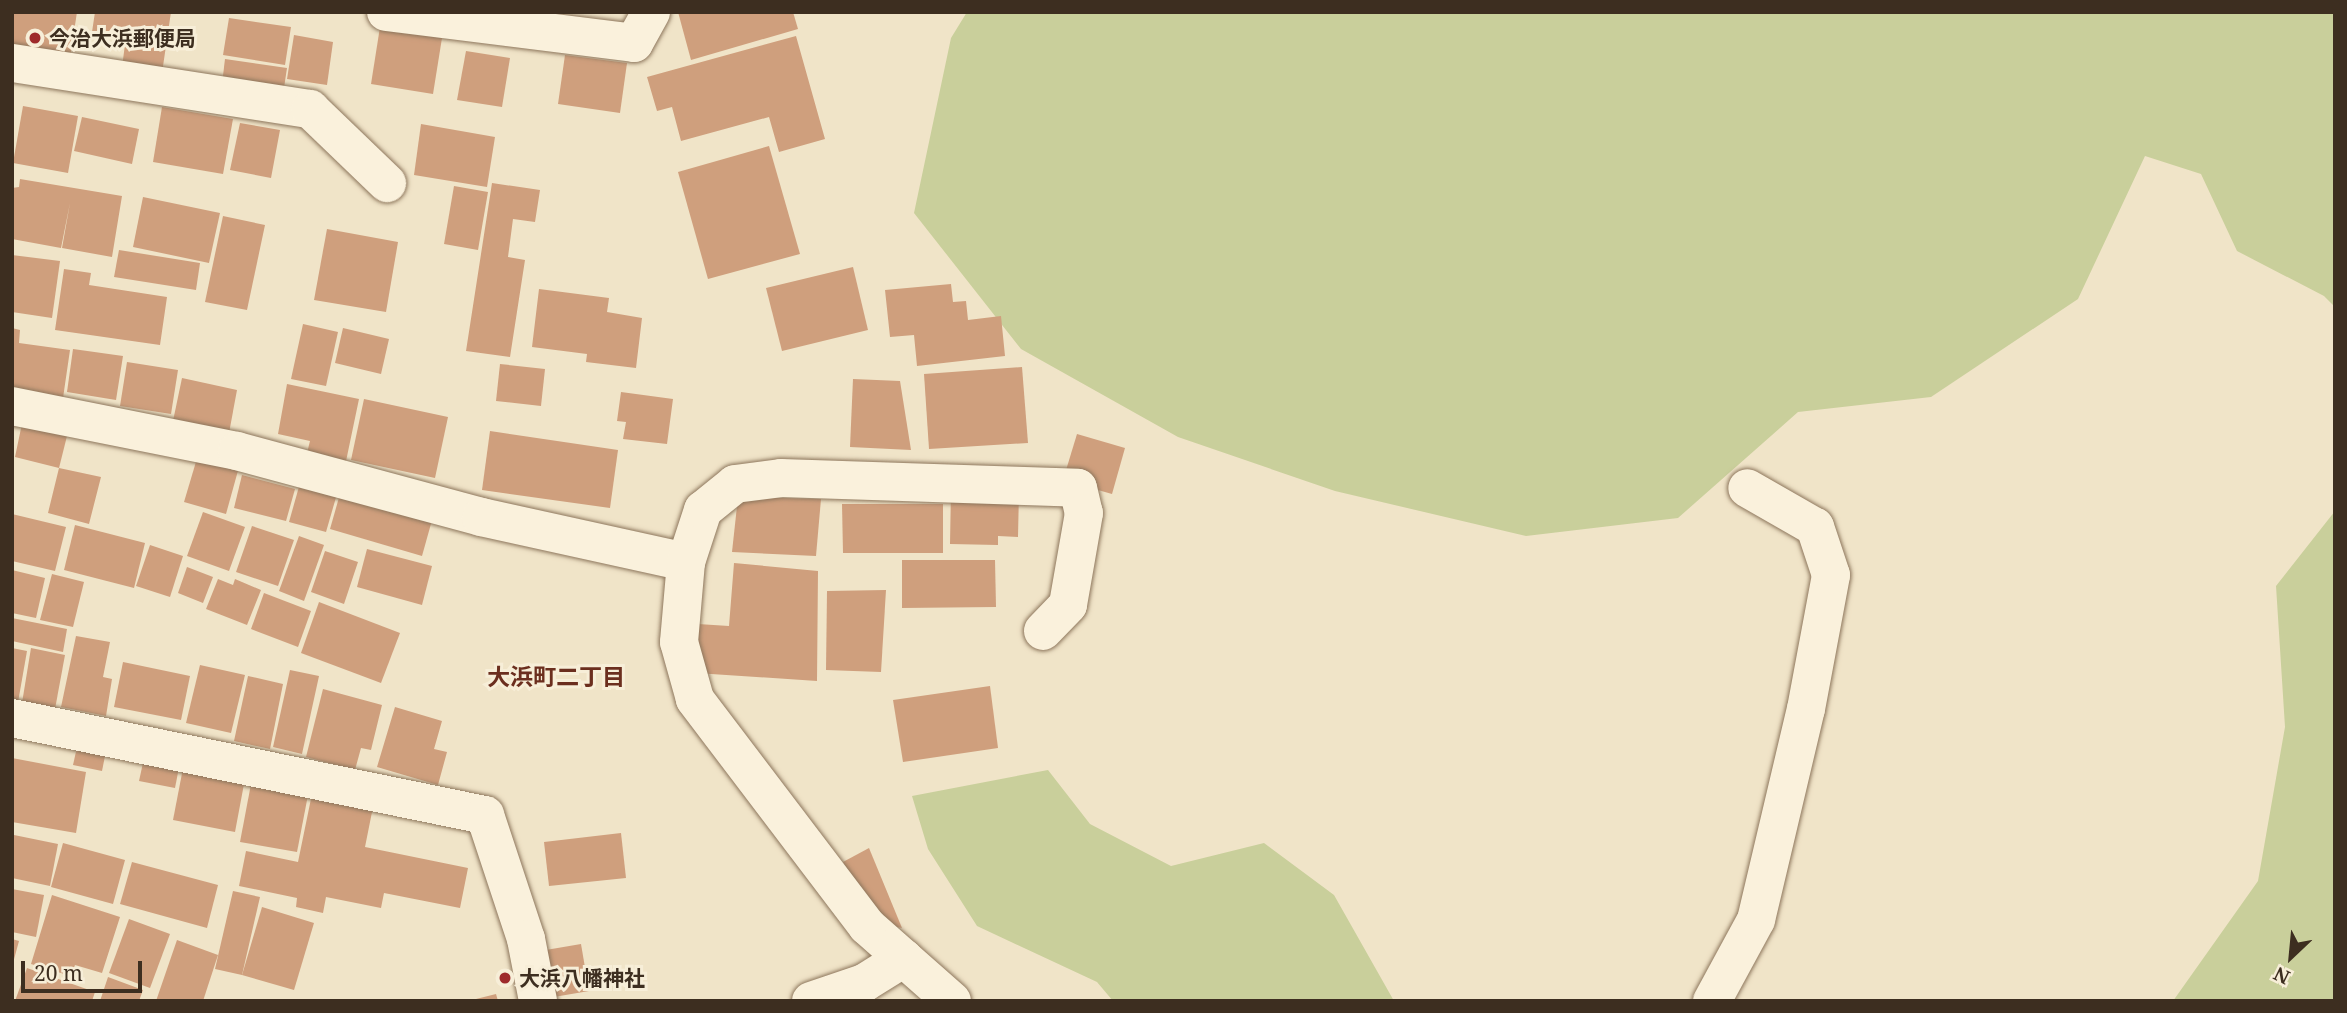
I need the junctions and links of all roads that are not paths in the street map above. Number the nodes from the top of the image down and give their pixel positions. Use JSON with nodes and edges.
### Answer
{"nodes":[{"id":1,"x":386,"y":12,"type":"edge"},
{"id":2,"x":651,"y":12,"type":"edge"},
{"id":3,"x":12,"y":63,"type":"edge"},
{"id":4,"x":387,"y":183,"type":"dead end"},
{"id":5,"x":12,"y":406,"type":"edge"},
{"id":6,"x":1747,"y":488,"type":"dead end"},
{"id":7,"x":686,"y":562,"type":"junction"},
{"id":8,"x":1043,"y":631,"type":"dead end"},
{"id":9,"x":12,"y":718,"type":"edge"},
{"id":10,"x":904,"y":958,"type":"junction"},
{"id":11,"x":538,"y":1001,"type":"edge"},
{"id":12,"x":811,"y":1001,"type":"edge"},
{"id":13,"x":952,"y":1001,"type":"edge"},
{"id":14,"x":1712,"y":1001,"type":"edge"}],
"edges":[{"from":1,"to":2,"type":"street"},
{"from":3,"to":4,"type":"street"},
{"from":5,"to":7,"type":"street"},
{"from":6,"to":14,"type":"street"},
{"from":7,"to":8,"type":"street"},
{"from":7,"to":10,"type":"street"},
{"from":9,"to":11,"type":"street"},
{"from":10,"to":12,"type":"street"},
{"from":10,"to":13,"type":"street"}]}
